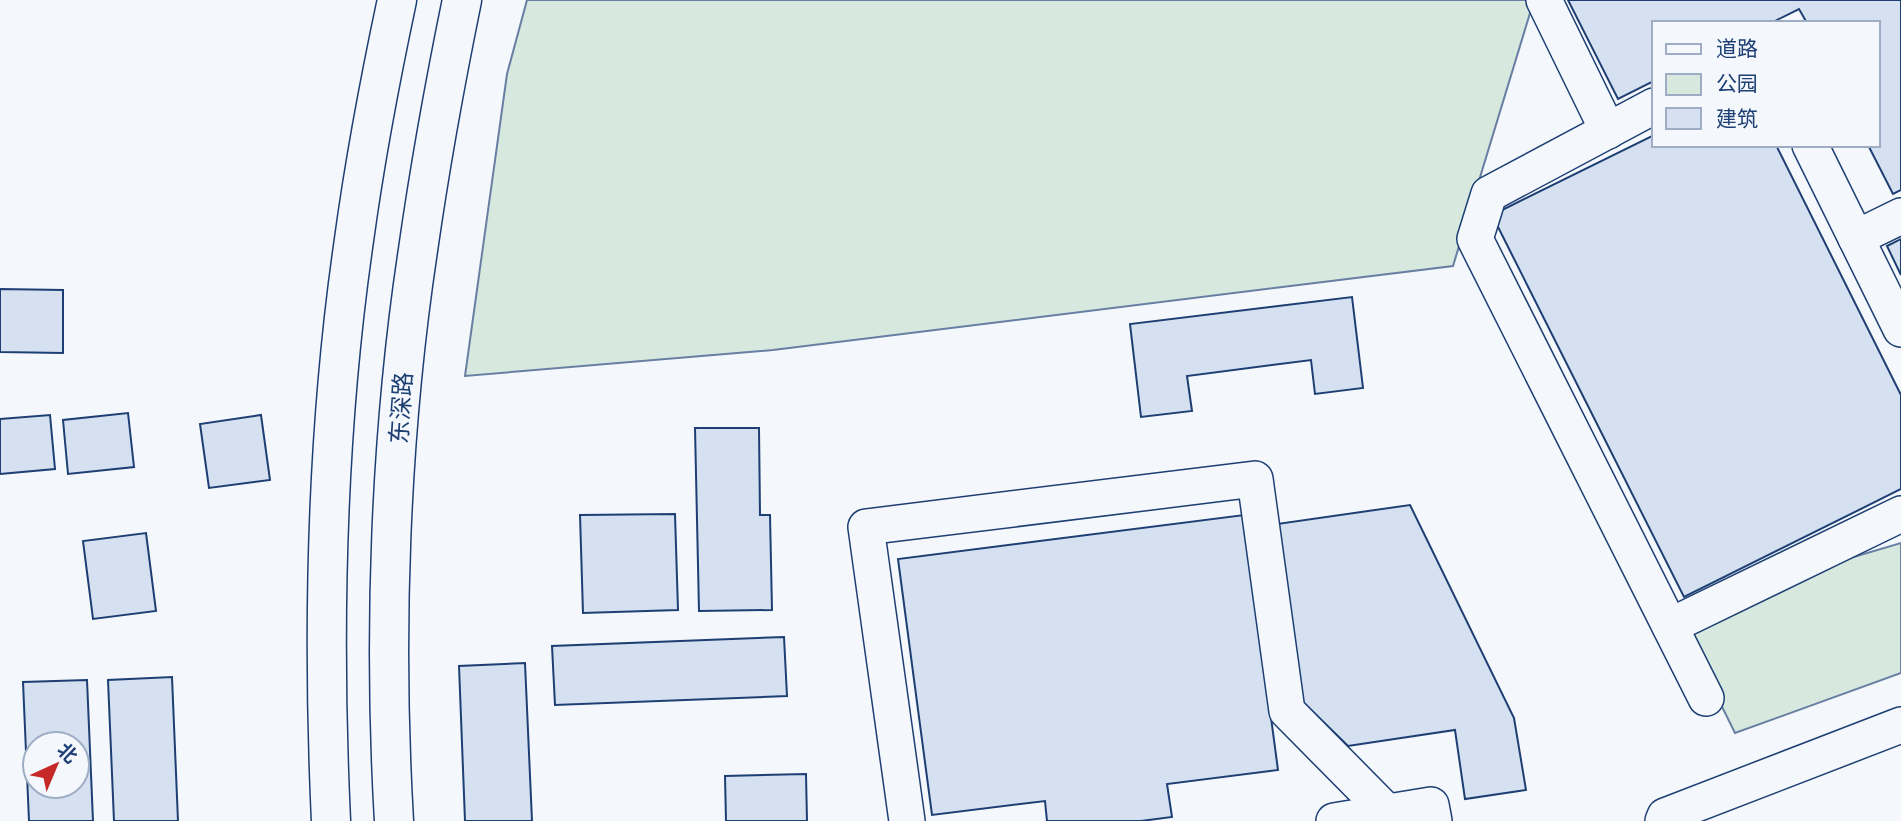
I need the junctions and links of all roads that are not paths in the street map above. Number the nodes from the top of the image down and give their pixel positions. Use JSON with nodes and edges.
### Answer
{"nodes":[{"id":1,"x":397,"y":0,"type":"edge"},
{"id":2,"x":462,"y":0,"type":"edge"},
{"id":3,"x":1544,"y":0,"type":"edge"},
{"id":4,"x":1652,"y":107,"type":"edge"},
{"id":5,"x":1608,"y":131,"type":"junction"},
{"id":6,"x":1811,"y":147,"type":"edge"},
{"id":7,"x":1901,"y":216,"type":"edge"},
{"id":8,"x":1856,"y":238,"type":"junction"},
{"id":9,"x":1901,"y":329,"type":"edge"},
{"id":10,"x":1901,"y":514,"type":"edge"},
{"id":11,"x":1670,"y":626,"type":"junction"},
{"id":12,"x":1706,"y":698,"type":"dead end"},
{"id":13,"x":1901,"y":725,"type":"edge"},
{"id":14,"x":1387,"y":812,"type":"junction"},
{"id":15,"x":331,"y":821,"type":"edge"},
{"id":16,"x":394,"y":821,"type":"edge"},
{"id":17,"x":907,"y":821,"type":"edge"},
{"id":18,"x":1334,"y":821,"type":"edge"},
{"id":19,"x":1434,"y":821,"type":"edge"},
{"id":20,"x":1663,"y":821,"type":"edge"}],
"edges":[{"from":1,"to":15,"type":"highway"},
{"from":2,"to":16,"type":"highway","name":"东深路"},
{"from":3,"to":5,"type":"lane"},
{"from":4,"to":5,"type":"lane"},
{"from":5,"to":11,"type":"lane"},
{"from":6,"to":8,"type":"lane"},
{"from":7,"to":8,"type":"lane"},
{"from":8,"to":9,"type":"lane"},
{"from":10,"to":11,"type":"lane"},
{"from":11,"to":12,"type":"lane"},
{"from":13,"to":20,"type":"lane"},
{"from":14,"to":17,"type":"lane"},
{"from":14,"to":18,"type":"lane"},
{"from":14,"to":19,"type":"lane"}]}
